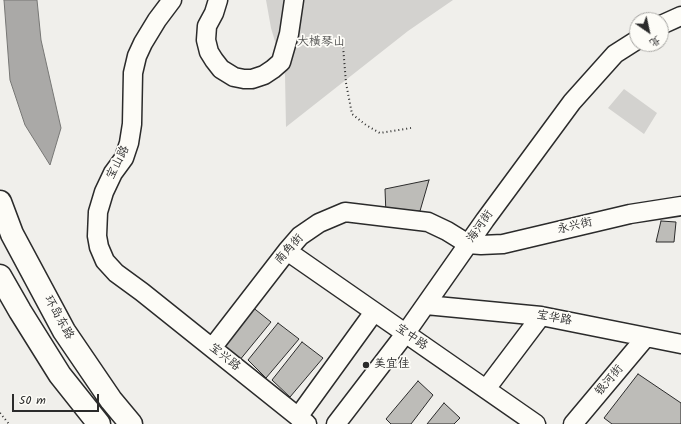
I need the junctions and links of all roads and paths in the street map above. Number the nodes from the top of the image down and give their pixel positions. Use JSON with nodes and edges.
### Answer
{"nodes":[{"id":1,"x":172,"y":0,"type":"edge"},
{"id":2,"x":218,"y":0,"type":"edge"},
{"id":3,"x":294,"y":0,"type":"edge"},
{"id":4,"x":681,"y":16,"type":"edge"},
{"id":5,"x":669,"y":21,"type":"edge"},
{"id":6,"x":304,"y":38,"type":"dead end"},
{"id":7,"x":629,"y":45,"type":"edge"},
{"id":8,"x":411,"y":128,"type":"dead end"},
{"id":9,"x":0,"y":202,"type":"edge"},
{"id":10,"x":681,"y":206,"type":"edge"},
{"id":11,"x":468,"y":244,"type":"junction"},
{"id":12,"x":287,"y":251,"type":"junction"},
{"id":13,"x":0,"y":276,"type":"edge"},
{"id":14,"x":142,"y":292,"type":"joint"},
{"id":15,"x":426,"y":305,"type":"junction"},
{"id":16,"x":374,"y":312,"type":"junction"},
{"id":17,"x":541,"y":316,"type":"junction"},
{"id":18,"x":405,"y":334,"type":"junction"},
{"id":19,"x":646,"y":337,"type":"junction"},
{"id":20,"x":681,"y":344,"type":"edge"},
{"id":21,"x":212,"y":348,"type":"junction"},
{"id":22,"x":486,"y":389,"type":"junction"},
{"id":23,"x":0,"y":413,"type":"edge"},
{"id":24,"x":302,"y":421,"type":"edge"},
{"id":25,"x":9,"y":424,"type":"edge"},
{"id":26,"x":99,"y":424,"type":"edge"},
{"id":27,"x":131,"y":424,"type":"edge"},
{"id":28,"x":336,"y":424,"type":"edge"},
{"id":29,"x":536,"y":424,"type":"edge"},
{"id":30,"x":573,"y":424,"type":"edge"}],
"edges":[{"from":1,"to":14,"type":"street","name":"宝山路"},
{"from":2,"to":3,"type":"street"},
{"from":4,"to":5,"type":"street"},
{"from":6,"to":8,"type":"path"},
{"from":7,"to":11,"type":"street","name":"海河街"},
{"from":9,"to":27,"type":"main road","name":"环岛东路"},
{"from":10,"to":11,"type":"street","name":"永兴街"},
{"from":11,"to":12,"type":"street","name":"南角街"},
{"from":11,"to":15,"type":"street","name":"海河街"},
{"from":12,"to":16,"type":"street","name":"宝中路"},
{"from":12,"to":21,"type":"street","name":"南角街"},
{"from":13,"to":26,"type":"main road"},
{"from":14,"to":21,"type":"street","name":"宝兴路"},
{"from":15,"to":17,"type":"street","name":"宝华路"},
{"from":15,"to":18,"type":"street","name":"海河街"},
{"from":16,"to":18,"type":"street","name":"宝中路"},
{"from":16,"to":24,"type":"street"},
{"from":17,"to":19,"type":"street","name":"宝华路"},
{"from":17,"to":22,"type":"street"},
{"from":18,"to":22,"type":"street","name":"宝中路"},
{"from":18,"to":28,"type":"street","name":"海河街"},
{"from":19,"to":20,"type":"street","name":"宝华路"},
{"from":19,"to":30,"type":"street","name":"银河街"},
{"from":21,"to":24,"type":"street","name":"宝兴路"},
{"from":22,"to":29,"type":"street","name":"宝中路"},
{"from":23,"to":25,"type":"path"}]}
